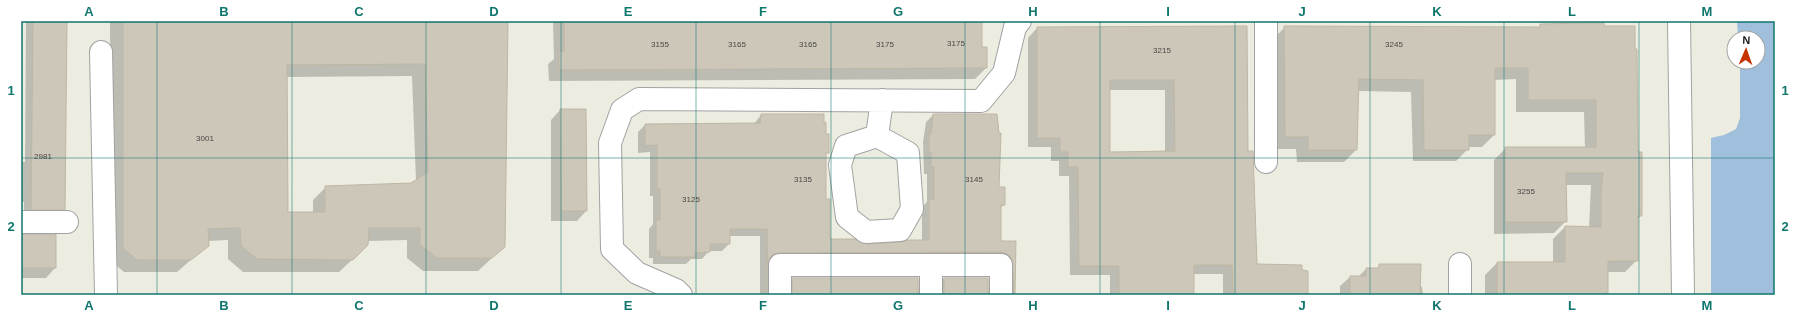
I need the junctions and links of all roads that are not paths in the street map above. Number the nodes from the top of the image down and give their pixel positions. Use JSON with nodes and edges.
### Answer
{"nodes":[{"id":1,"x":1020,"y":21,"type":"edge"},
{"id":2,"x":1266,"y":21,"type":"edge"},
{"id":3,"x":1679,"y":21,"type":"edge"},
{"id":4,"x":101,"y":52,"type":"dead end"},
{"id":5,"x":882,"y":100,"type":"junction"},
{"id":6,"x":877,"y":136,"type":"junction"},
{"id":7,"x":1266,"y":162,"type":"dead end"},
{"id":8,"x":21,"y":222,"type":"edge"},
{"id":9,"x":67,"y":222,"type":"dead end"},
{"id":10,"x":1460,"y":264,"type":"dead end"},
{"id":11,"x":931,"y":265,"type":"junction"},
{"id":12,"x":106,"y":295,"type":"edge"},
{"id":13,"x":681,"y":295,"type":"edge"},
{"id":14,"x":780,"y":295,"type":"edge"},
{"id":15,"x":931,"y":295,"type":"edge"},
{"id":16,"x":1002,"y":295,"type":"edge"},
{"id":17,"x":1460,"y":295,"type":"edge"},
{"id":18,"x":1683,"y":295,"type":"edge"}],
"edges":[{"from":1,"to":5,"type":"lane"},
{"from":2,"to":7,"type":"lane"},
{"from":3,"to":18,"type":"lane"},
{"from":4,"to":12,"type":"lane"},
{"from":5,"to":6,"type":"lane"},
{"from":5,"to":13,"type":"lane"},
{"from":6,"to":6,"type":"lane"},
{"from":8,"to":9,"type":"lane"},
{"from":10,"to":17,"type":"lane"},
{"from":11,"to":14,"type":"lane"},
{"from":11,"to":15,"type":"lane"},
{"from":11,"to":16,"type":"lane"}]}
